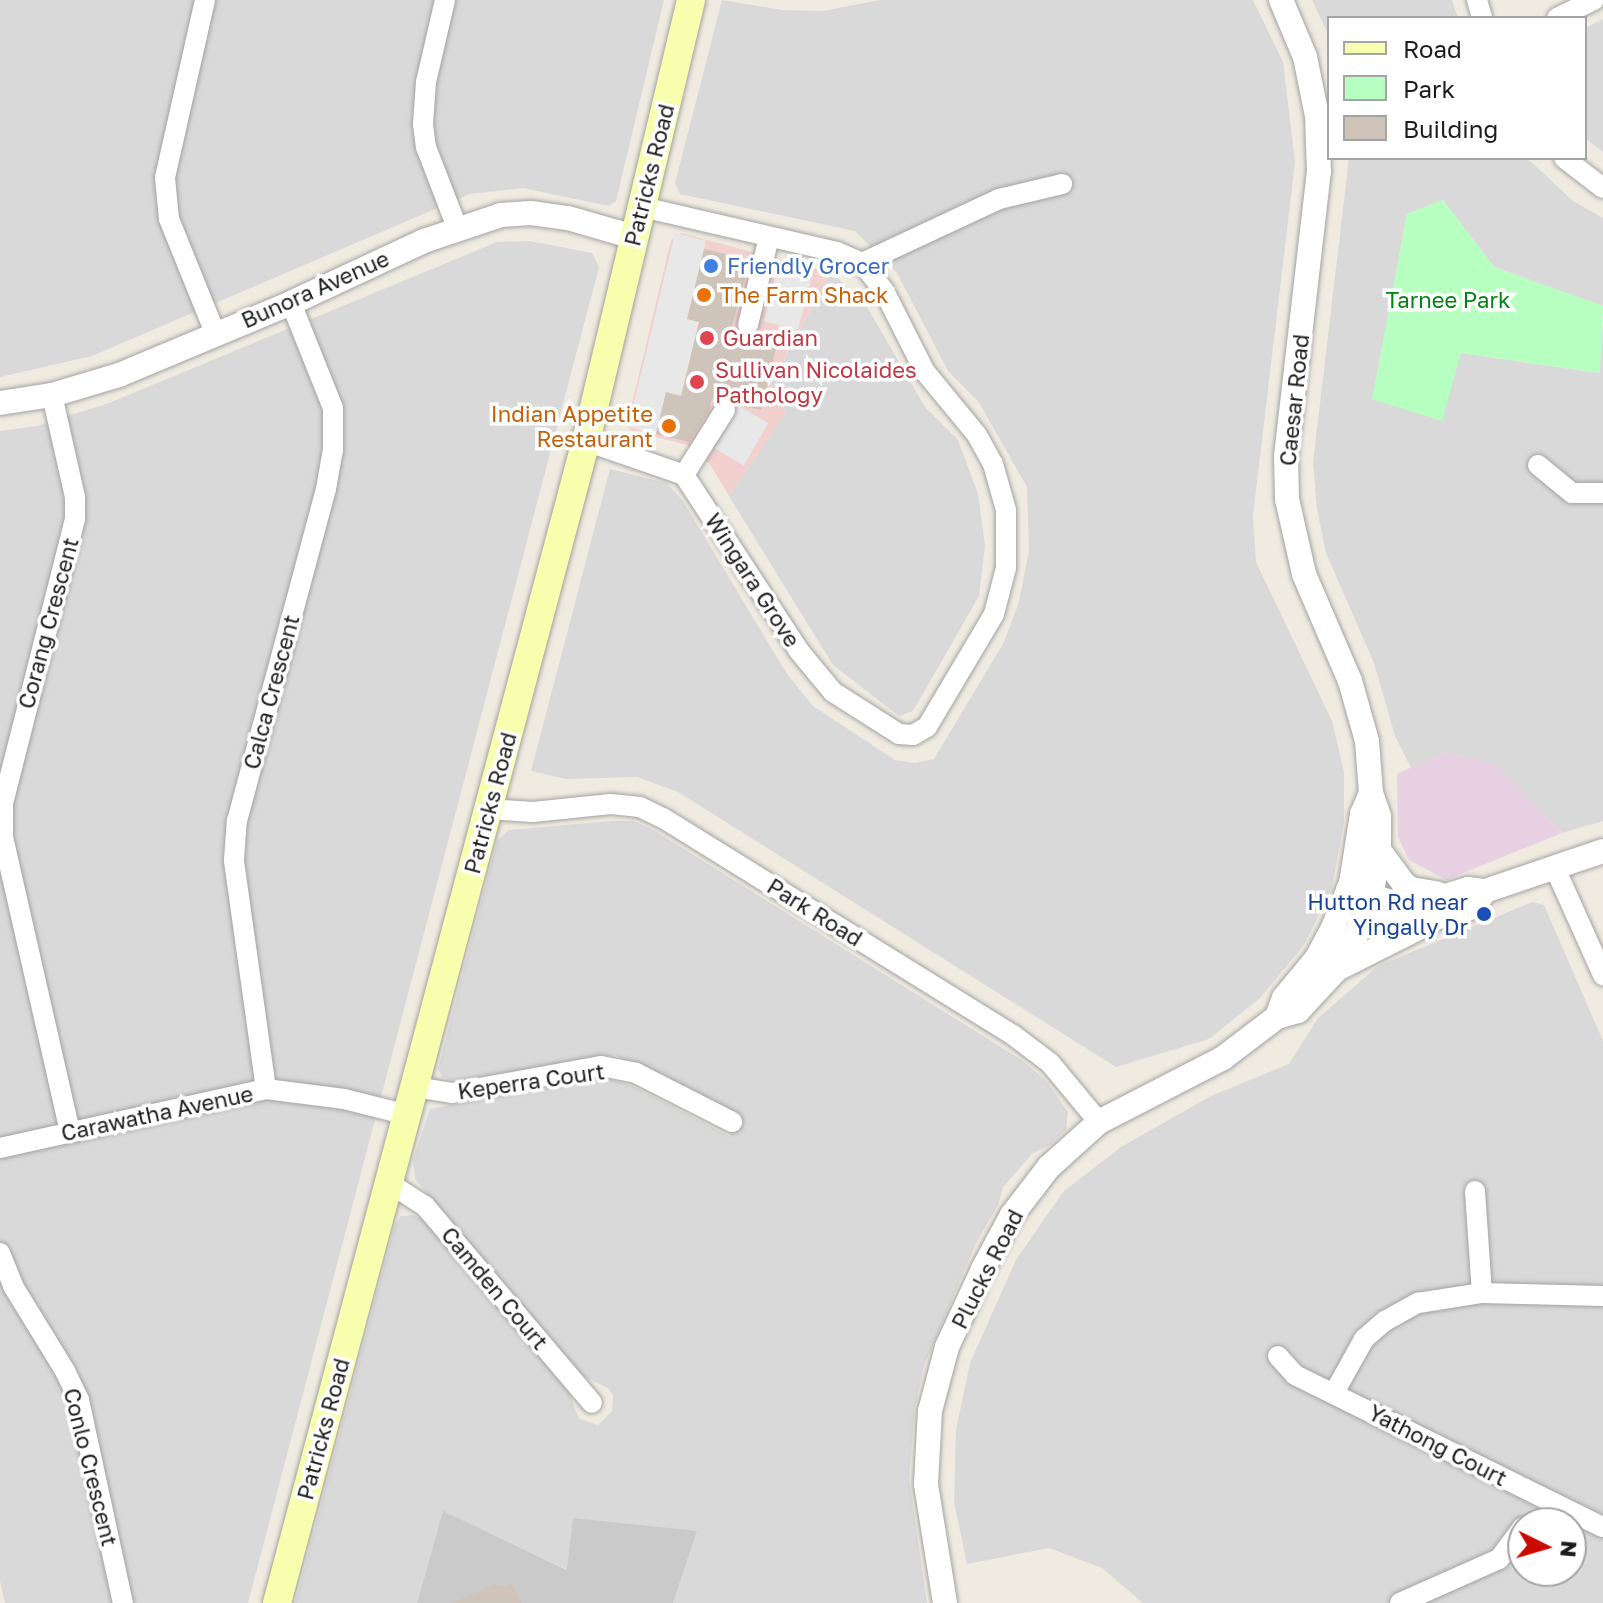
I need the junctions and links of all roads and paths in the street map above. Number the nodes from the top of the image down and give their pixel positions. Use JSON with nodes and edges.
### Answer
{"nodes":[{"id":1,"x":205,"y":0,"type":"edge"},
{"id":2,"x":445,"y":0,"type":"edge"},
{"id":3,"x":691,"y":0,"type":"edge"},
{"id":4,"x":1281,"y":0,"type":"edge"},
{"id":5,"x":1594,"y":0,"type":"edge"},
{"id":6,"x":1561,"y":16,"type":"edge"},
{"id":7,"x":1567,"y":160,"type":"edge"},
{"id":8,"x":1062,"y":184,"type":"dead end"},
{"id":9,"x":1603,"y":188,"type":"edge"},
{"id":10,"x":642,"y":207,"type":"junction"},
{"id":11,"x":458,"y":230,"type":"junction"},
{"id":12,"x":634,"y":237,"type":"junction"},
{"id":13,"x":769,"y":237,"type":"junction"},
{"id":14,"x":862,"y":263,"type":"junction"},
{"id":15,"x":291,"y":303,"type":"junction"},
{"id":16,"x":748,"y":325,"type":"dead end"},
{"id":17,"x":215,"y":333,"type":"junction"},
{"id":18,"x":52,"y":395,"type":"junction"},
{"id":19,"x":0,"y":403,"type":"edge"},
{"id":20,"x":725,"y":410,"type":"dead end"},
{"id":21,"x":586,"y":441,"type":"junction"},
{"id":22,"x":1538,"y":465,"type":"dead end"},
{"id":23,"x":684,"y":475,"type":"junction"},
{"id":24,"x":1603,"y":493,"type":"edge"},
{"id":25,"x":1371,"y":793,"type":"junction"},
{"id":26,"x":488,"y":809,"type":"junction"},
{"id":27,"x":1379,"y":850,"type":"junction"},
{"id":28,"x":1603,"y":851,"type":"edge"},
{"id":29,"x":1554,"y":866,"type":"junction"},
{"id":30,"x":1485,"y":891,"type":"junction"},
{"id":31,"x":1446,"y":896,"type":"junction"},
{"id":32,"x":1357,"y":902,"type":"junction"},
{"id":33,"x":1435,"y":918,"type":"junction"},
{"id":34,"x":1335,"y":971,"type":"junction"},
{"id":35,"x":1603,"y":975,"type":"edge"},
{"id":36,"x":1277,"y":1017,"type":"junction"},
{"id":37,"x":415,"y":1087,"type":"junction"},
{"id":38,"x":266,"y":1089,"type":"junction"},
{"id":39,"x":408,"y":1115,"type":"junction"},
{"id":40,"x":732,"y":1122,"type":"dead end"},
{"id":41,"x":1099,"y":1122,"type":"junction"},
{"id":42,"x":70,"y":1132,"type":"junction"},
{"id":43,"x":0,"y":1148,"type":"edge"},
{"id":44,"x":389,"y":1183,"type":"junction"},
{"id":45,"x":1475,"y":1191,"type":"dead end"},
{"id":46,"x":0,"y":1253,"type":"edge"},
{"id":47,"x":1482,"y":1293,"type":"junction"},
{"id":48,"x":1603,"y":1296,"type":"edge"},
{"id":49,"x":1278,"y":1356,"type":"dead end"},
{"id":50,"x":1334,"y":1393,"type":"junction"},
{"id":51,"x":592,"y":1403,"type":"dead end"},
{"id":52,"x":1542,"y":1497,"type":"junction"},
{"id":53,"x":1536,"y":1507,"type":"edge"},
{"id":54,"x":1603,"y":1527,"type":"edge"},
{"id":55,"x":1507,"y":1548,"type":"edge"},
{"id":56,"x":123,"y":1603,"type":"edge"},
{"id":57,"x":277,"y":1603,"type":"edge"},
{"id":58,"x":945,"y":1603,"type":"edge"},
{"id":59,"x":1400,"y":1603,"type":"edge"}],
"edges":[{"from":1,"to":17,"type":"street"},
{"from":2,"to":11,"type":"street"},
{"from":3,"to":10,"type":"main road","name":"Patricks Road"},
{"from":4,"to":25,"type":"street","name":"Caesar Road"},
{"from":5,"to":6,"type":"street"},
{"from":7,"to":9,"type":"street"},
{"from":8,"to":14,"type":"street"},
{"from":10,"to":12,"type":"main road","name":"Patricks Road"},
{"from":10,"to":13,"type":"street"},
{"from":11,"to":12,"type":"street","name":"Bunora Avenue"},
{"from":11,"to":15,"type":"street","name":"Bunora Avenue"},
{"from":12,"to":21,"type":"main road","name":"Patricks Road"},
{"from":13,"to":14,"type":"street"},
{"from":13,"to":16,"type":"street"},
{"from":14,"to":23,"type":"street","name":"Wingara Grove"},
{"from":15,"to":17,"type":"street","name":"Bunora Avenue"},
{"from":15,"to":38,"type":"street","name":"Calca Crescent"},
{"from":17,"to":18,"type":"street","name":"Bunora Avenue"},
{"from":18,"to":19,"type":"street","name":"Bunora Avenue"},
{"from":18,"to":42,"type":"street","name":"Corang Crescent"},
{"from":20,"to":23,"type":"street"},
{"from":21,"to":23,"type":"street"},
{"from":21,"to":26,"type":"main road","name":"Patricks Road"},
{"from":22,"to":24,"type":"street"},
{"from":25,"to":27,"type":"street","name":"Caesar Road"},
{"from":25,"to":32,"type":"street","name":"Caesar Road"},
{"from":26,"to":37,"type":"main road","name":"Patricks Road"},
{"from":26,"to":41,"type":"street","name":"Park Road"},
{"from":27,"to":31,"type":"street"},
{"from":27,"to":32,"type":"street","name":"Caesar Road"},
{"from":28,"to":29,"type":"street"},
{"from":29,"to":30,"type":"street"},
{"from":29,"to":35,"type":"street"},
{"from":30,"to":31,"type":"street"},
{"from":30,"to":33,"type":"street"},
{"from":31,"to":32,"type":"street"},
{"from":32,"to":33,"type":"street"},
{"from":32,"to":34,"type":"street","name":"Plucks Road"},
{"from":32,"to":36,"type":"street","name":"Plucks Road"},
{"from":33,"to":34,"type":"street"},
{"from":34,"to":36,"type":"street","name":"Plucks Road"},
{"from":36,"to":41,"type":"street","name":"Plucks Road"},
{"from":37,"to":39,"type":"main road","name":"Patricks Road"},
{"from":37,"to":40,"type":"street","name":"Keperra Court"},
{"from":38,"to":39,"type":"street","name":"Carawatha Avenue"},
{"from":38,"to":42,"type":"street","name":"Carawatha Avenue"},
{"from":39,"to":44,"type":"main road","name":"Patricks Road"},
{"from":41,"to":58,"type":"street","name":"Plucks Road"},
{"from":42,"to":43,"type":"street","name":"Carawatha Avenue"},
{"from":44,"to":51,"type":"street","name":"Camden Court"},
{"from":44,"to":57,"type":"main road","name":"Patricks Road"},
{"from":45,"to":47,"type":"street"},
{"from":46,"to":56,"type":"street","name":"Conlo Crescent"},
{"from":47,"to":48,"type":"street"},
{"from":47,"to":50,"type":"street"},
{"from":49,"to":50,"type":"street","name":"Yathong Court"},
{"from":50,"to":52,"type":"street","name":"Yathong Court"},
{"from":52,"to":53,"type":"street"},
{"from":52,"to":54,"type":"street","name":"Yathong Court"},
{"from":55,"to":59,"type":"street"}]}
